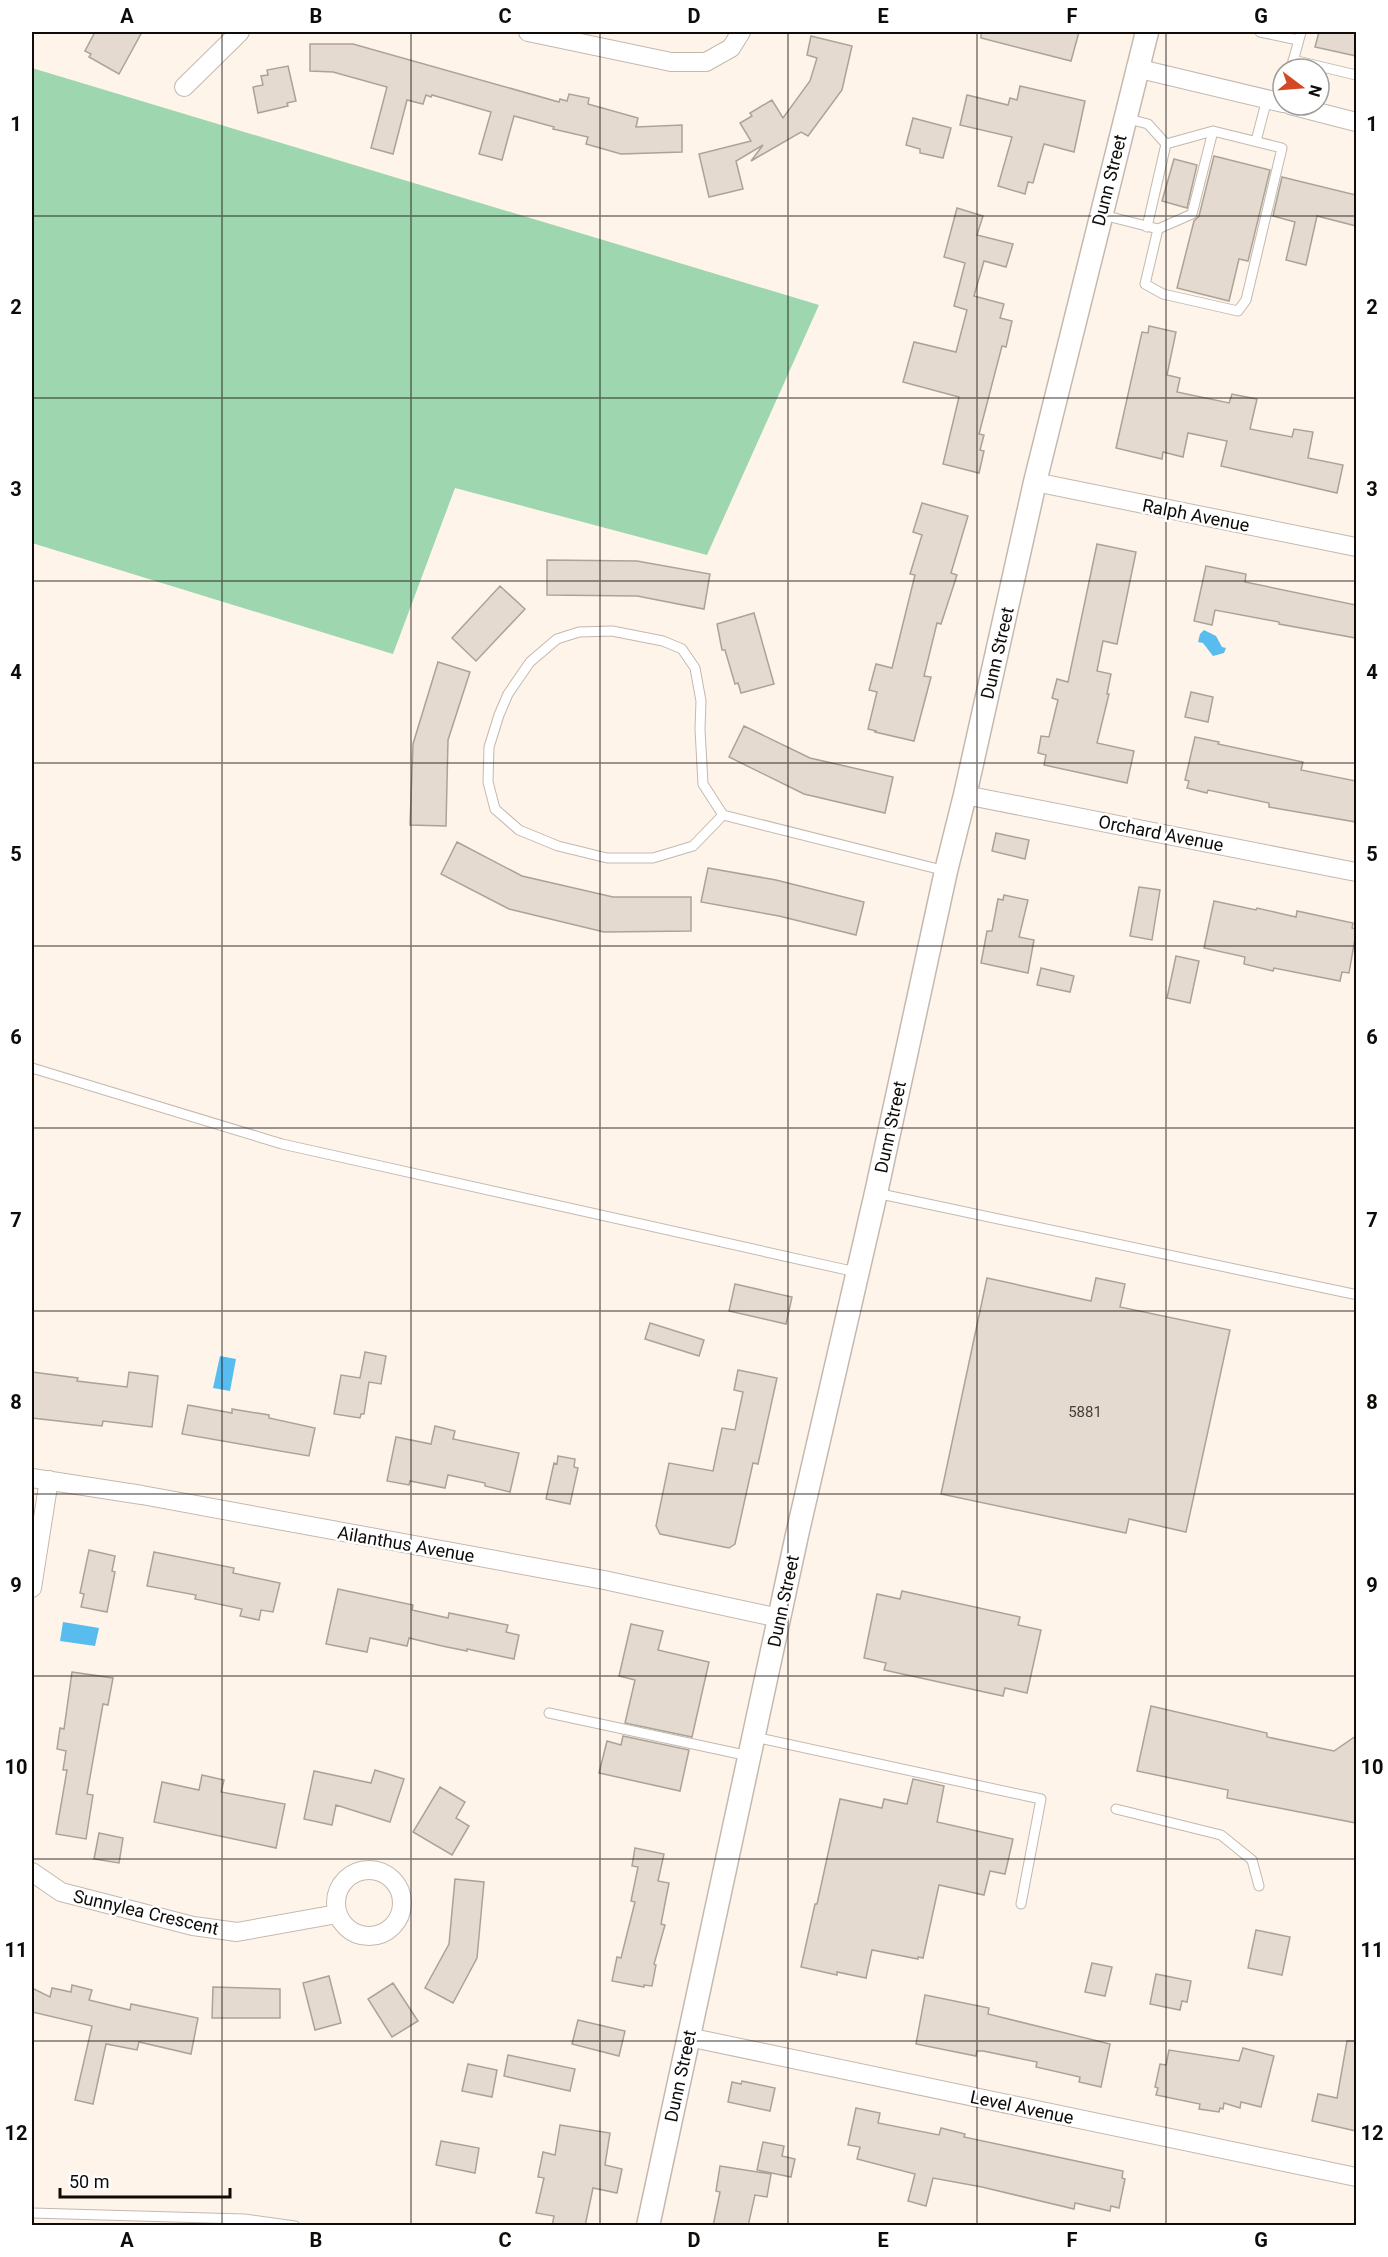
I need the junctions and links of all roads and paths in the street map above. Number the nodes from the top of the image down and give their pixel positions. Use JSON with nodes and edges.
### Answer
{"nodes":[{"id":1,"x":240,"y":32,"type":"edge"},
{"id":2,"x":528,"y":32,"type":"edge"},
{"id":3,"x":741,"y":32,"type":"edge"},
{"id":4,"x":1147,"y":32,"type":"edge"},
{"id":5,"x":1260,"y":32,"type":"edge"},
{"id":6,"x":1299,"y":36,"type":"edge"},
{"id":7,"x":1294,"y":57,"type":"edge"},
{"id":8,"x":1136,"y":68,"type":"junction"},
{"id":9,"x":1331,"y":71,"type":"edge"},
{"id":10,"x":1356,"y":75,"type":"edge"},
{"id":11,"x":184,"y":87,"type":"dead end"},
{"id":12,"x":1271,"y":99,"type":"edge"},
{"id":13,"x":1271,"y":115,"type":"edge"},
{"id":14,"x":1331,"y":116,"type":"edge"},
{"id":15,"x":1124,"y":118,"type":"junction"},
{"id":16,"x":1356,"y":122,"type":"edge"},
{"id":17,"x":1213,"y":131,"type":"junction"},
{"id":18,"x":1256,"y":141,"type":"junction"},
{"id":19,"x":1166,"y":144,"type":"junction"},
{"id":20,"x":1100,"y":215,"type":"junction"},
{"id":21,"x":1147,"y":227,"type":"junction"},
{"id":22,"x":1158,"y":230,"type":"junction"},
{"id":23,"x":1035,"y":482,"type":"junction"},
{"id":24,"x":1356,"y":547,"type":"edge"},
{"id":25,"x":965,"y":795,"type":"junction"},
{"id":26,"x":723,"y":815,"type":"junction"},
{"id":27,"x":946,"y":871,"type":"junction"},
{"id":28,"x":1356,"y":872,"type":"edge"},
{"id":29,"x":32,"y":1068,"type":"edge"},
{"id":30,"x":876,"y":1193,"type":"junction"},
{"id":31,"x":856,"y":1272,"type":"junction"},
{"id":32,"x":1353,"y":1294,"type":"dead end"},
{"id":33,"x":40,"y":1479,"type":"edge"},
{"id":34,"x":32,"y":1588,"type":"edge"},
{"id":35,"x":779,"y":1618,"type":"junction"},
{"id":36,"x":549,"y":1713,"type":"dead end"},
{"id":37,"x":751,"y":1747,"type":"junction"},
{"id":38,"x":1116,"y":1809,"type":"dead end"},
{"id":39,"x":32,"y":1872,"type":"edge"},
{"id":40,"x":1259,"y":1886,"type":"dead end"},
{"id":41,"x":1021,"y":1904,"type":"dead end"},
{"id":42,"x":337,"y":1914,"type":"dead end"},
{"id":43,"x":688,"y":2037,"type":"junction"},
{"id":44,"x":1356,"y":2177,"type":"edge"},
{"id":45,"x":32,"y":2213,"type":"edge"},
{"id":46,"x":295,"y":2226,"type":"edge"},
{"id":47,"x":648,"y":2226,"type":"edge"}],
"edges":[{"from":1,"to":11,"type":"street"},
{"from":2,"to":3,"type":"street"},
{"from":4,"to":8,"type":"street","name":"Dunn Street"},
{"from":5,"to":6,"type":"lane"},
{"from":6,"to":7,"type":"lane"},
{"from":8,"to":12,"type":"street"},
{"from":8,"to":15,"type":"street","name":"Dunn Street"},
{"from":9,"to":10,"type":"lane"},
{"from":13,"to":18,"type":"lane"},
{"from":14,"to":16,"type":"street"},
{"from":15,"to":19,"type":"lane"},
{"from":15,"to":20,"type":"street","name":"Dunn Street"},
{"from":17,"to":18,"type":"lane"},
{"from":17,"to":19,"type":"lane"},
{"from":17,"to":22,"type":"lane"},
{"from":18,"to":22,"type":"lane"},
{"from":19,"to":21,"type":"lane"},
{"from":20,"to":21,"type":"lane"},
{"from":20,"to":23,"type":"street","name":"Dunn Street"},
{"from":21,"to":22,"type":"lane"},
{"from":23,"to":24,"type":"street","name":"Ralph Avenue"},
{"from":23,"to":25,"type":"street","name":"Dunn Street"},
{"from":25,"to":27,"type":"street","name":"Dunn Street"},
{"from":25,"to":28,"type":"street","name":"Orchard Avenue"},
{"from":26,"to":26,"type":"lane"},
{"from":26,"to":27,"type":"lane"},
{"from":27,"to":30,"type":"street","name":"Dunn Street"},
{"from":29,"to":31,"type":"lane"},
{"from":30,"to":31,"type":"street","name":"Dunn Street"},
{"from":30,"to":32,"type":"lane"},
{"from":31,"to":35,"type":"street","name":"Dunn Street"},
{"from":33,"to":34,"type":"street"},
{"from":33,"to":35,"type":"street","name":"Ailanthus Avenue"},
{"from":35,"to":37,"type":"street","name":"Dunn Street"},
{"from":36,"to":37,"type":"lane"},
{"from":37,"to":41,"type":"lane"},
{"from":37,"to":43,"type":"street","name":"Dunn Street"},
{"from":38,"to":40,"type":"lane"},
{"from":39,"to":42,"type":"street","name":"Sunnylea Crescent"},
{"from":43,"to":44,"type":"street","name":"Level Avenue"},
{"from":43,"to":47,"type":"street","name":"Dunn Street"},
{"from":45,"to":46,"type":"lane"}]}
